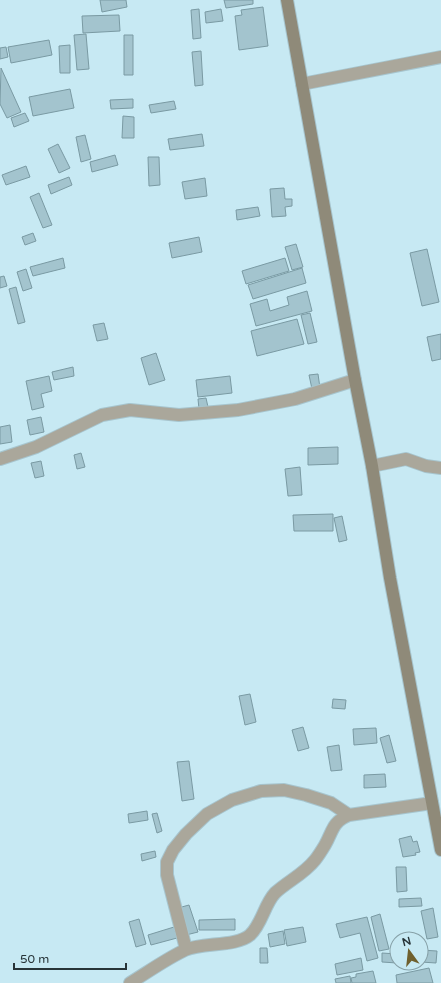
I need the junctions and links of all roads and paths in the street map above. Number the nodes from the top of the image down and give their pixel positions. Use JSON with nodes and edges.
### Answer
{"nodes":[{"id":1,"x":287,"y":0,"type":"edge"},
{"id":2,"x":441,"y":57,"type":"edge"},
{"id":3,"x":302,"y":84,"type":"junction"},
{"id":4,"x":355,"y":380,"type":"junction"},
{"id":5,"x":0,"y":459,"type":"edge"},
{"id":6,"x":372,"y":466,"type":"junction"},
{"id":7,"x":441,"y":468,"type":"edge"},
{"id":8,"x":432,"y":803,"type":"junction"},
{"id":9,"x":349,"y":815,"type":"junction"},
{"id":10,"x":441,"y":850,"type":"edge"},
{"id":11,"x":186,"y":949,"type":"junction"},
{"id":12,"x":130,"y":983,"type":"edge"}],
"edges":[{"from":1,"to":3,"type":"main road"},
{"from":2,"to":3,"type":"street"},
{"from":3,"to":4,"type":"main road"},
{"from":4,"to":5,"type":"street"},
{"from":4,"to":6,"type":"main road"},
{"from":6,"to":7,"type":"street"},
{"from":6,"to":8,"type":"main road"},
{"from":8,"to":9,"type":"street"},
{"from":8,"to":10,"type":"main road"},
{"from":9,"to":11,"type":"street"},
{"from":9,"to":11,"type":"street"},
{"from":11,"to":12,"type":"street"}]}
